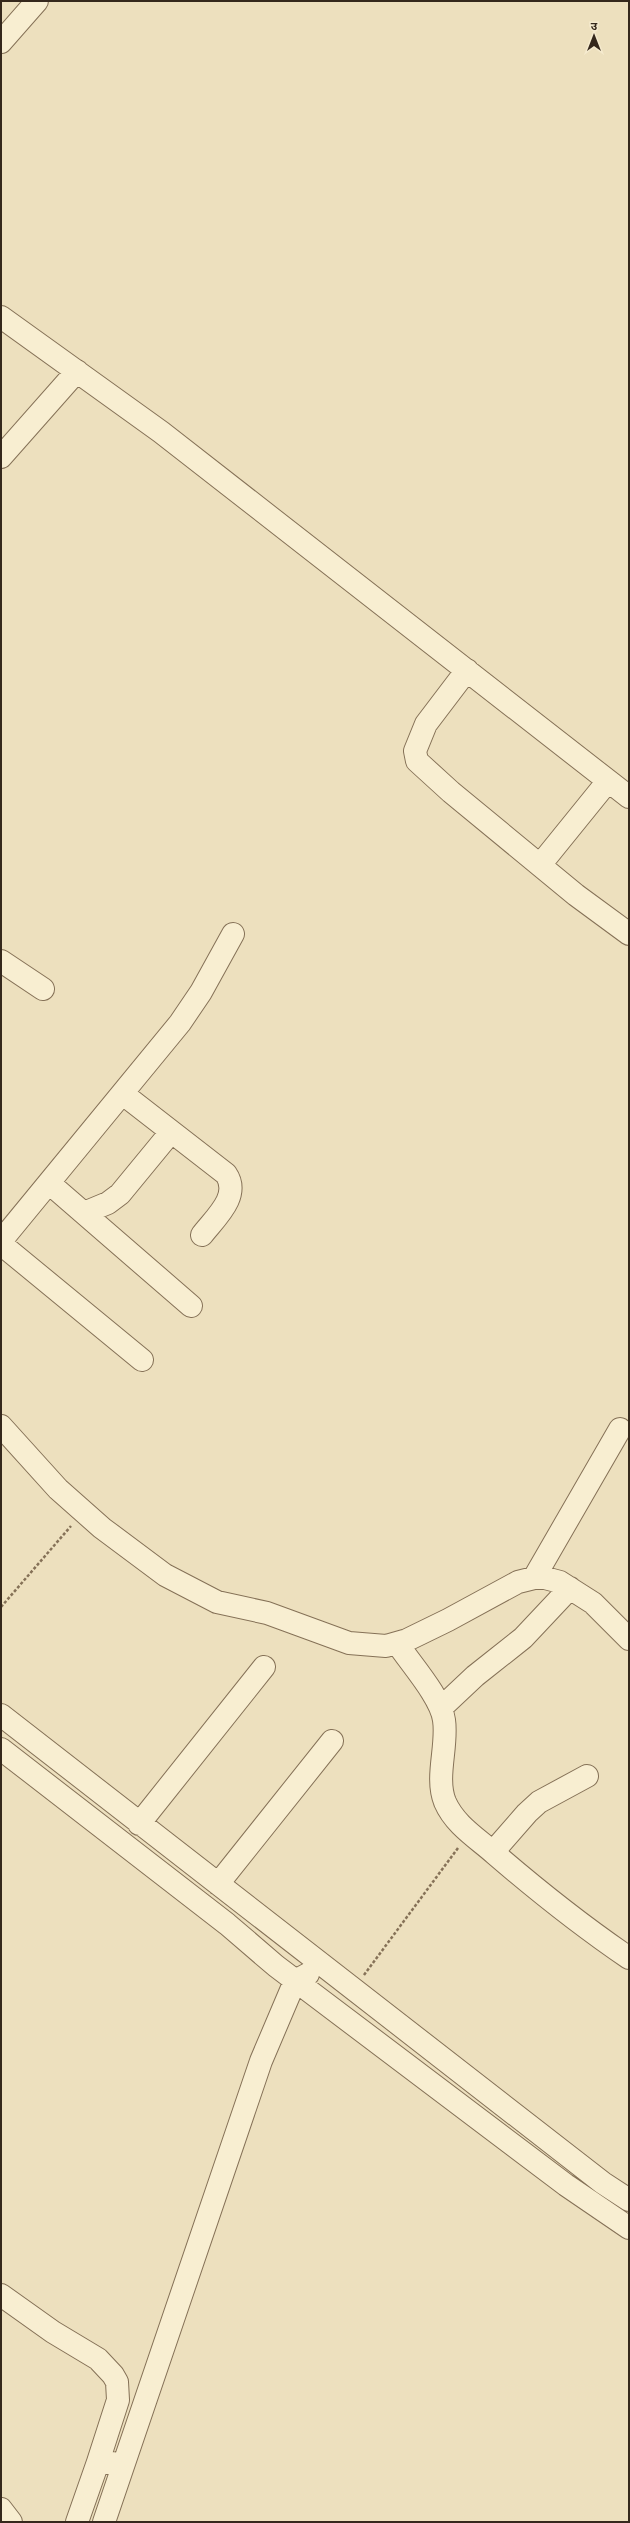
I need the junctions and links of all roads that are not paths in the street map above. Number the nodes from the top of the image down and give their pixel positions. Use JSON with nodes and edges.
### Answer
{"nodes":[{"id":1,"x":36,"y":1,"type":"edge"},
{"id":2,"x":1,"y":42,"type":"edge"},
{"id":3,"x":1,"y":317,"type":"edge"},
{"id":4,"x":77,"y":371,"type":"junction"},
{"id":5,"x":1,"y":457,"type":"edge"},
{"id":6,"x":467,"y":670,"type":"junction"},
{"id":7,"x":608,"y":781,"type":"junction"},
{"id":8,"x":629,"y":797,"type":"edge"},
{"id":9,"x":540,"y":865,"type":"junction"},
{"id":10,"x":233,"y":934,"type":"dead end"},
{"id":11,"x":629,"y":934,"type":"edge"},
{"id":12,"x":1,"y":961,"type":"edge"},
{"id":13,"x":43,"y":990,"type":"dead end"},
{"id":14,"x":123,"y":1094,"type":"junction"},
{"id":15,"x":171,"y":1132,"type":"junction"},
{"id":16,"x":49,"y":1183,"type":"junction"},
{"id":17,"x":84,"y":1213,"type":"junction"},
{"id":18,"x":202,"y":1235,"type":"dead end"},
{"id":19,"x":1,"y":1241,"type":"edge"},
{"id":20,"x":1,"y":1244,"type":"edge"},
{"id":21,"x":191,"y":1306,"type":"dead end"},
{"id":22,"x":142,"y":1360,"type":"dead end"},
{"id":23,"x":1,"y":1426,"type":"edge"},
{"id":24,"x":620,"y":1428,"type":"dead end"},
{"id":25,"x":534,"y":1578,"type":"junction"},
{"id":26,"x":570,"y":1588,"type":"junction"},
{"id":27,"x":629,"y":1639,"type":"edge"},
{"id":28,"x":397,"y":1643,"type":"junction"},
{"id":29,"x":264,"y":1667,"type":"dead end"},
{"id":30,"x":441,"y":1708,"type":"junction"},
{"id":31,"x":1,"y":1715,"type":"edge"},
{"id":32,"x":332,"y":1741,"type":"dead end"},
{"id":33,"x":1,"y":1749,"type":"edge"},
{"id":34,"x":587,"y":1776,"type":"dead end"},
{"id":35,"x":139,"y":1824,"type":"junction"},
{"id":36,"x":493,"y":1852,"type":"junction"},
{"id":37,"x":218,"y":1884,"type":"junction"},
{"id":38,"x":629,"y":1958,"type":"edge"},
{"id":39,"x":301,"y":1972,"type":"junction"},
{"id":40,"x":629,"y":2200,"type":"edge"},
{"id":41,"x":629,"y":2228,"type":"edge"},
{"id":42,"x":1,"y":2295,"type":"edge"},
{"id":43,"x":113,"y":2462,"type":"junction"},
{"id":44,"x":1,"y":2509,"type":"edge"},
{"id":45,"x":107,"y":2521,"type":"edge"},
{"id":46,"x":11,"y":2522,"type":"edge"},
{"id":47,"x":77,"y":2522,"type":"edge"}],
"edges":[{"from":1,"to":2,"type":"street"},
{"from":3,"to":4,"type":"street"},
{"from":4,"to":5,"type":"street"},
{"from":4,"to":6,"type":"street"},
{"from":6,"to":7,"type":"street"},
{"from":6,"to":9,"type":"street"},
{"from":7,"to":8,"type":"street"},
{"from":7,"to":9,"type":"street"},
{"from":9,"to":11,"type":"street"},
{"from":10,"to":14,"type":"street"},
{"from":12,"to":13,"type":"street"},
{"from":14,"to":15,"type":"street"},
{"from":14,"to":16,"type":"street"},
{"from":15,"to":17,"type":"street"},
{"from":15,"to":18,"type":"street"},
{"from":16,"to":17,"type":"street"},
{"from":16,"to":19,"type":"street"},
{"from":17,"to":21,"type":"street"},
{"from":20,"to":22,"type":"street"},
{"from":23,"to":28,"type":"street"},
{"from":24,"to":25,"type":"street"},
{"from":25,"to":26,"type":"street"},
{"from":25,"to":28,"type":"street"},
{"from":26,"to":27,"type":"street"},
{"from":26,"to":30,"type":"street"},
{"from":28,"to":30,"type":"street"},
{"from":29,"to":35,"type":"street"},
{"from":30,"to":36,"type":"street"},
{"from":31,"to":35,"type":"street"},
{"from":32,"to":37,"type":"street"},
{"from":33,"to":39,"type":"street"},
{"from":34,"to":36,"type":"street"},
{"from":35,"to":37,"type":"street"},
{"from":36,"to":38,"type":"street"},
{"from":37,"to":39,"type":"street"},
{"from":39,"to":40,"type":"street"},
{"from":39,"to":41,"type":"street"},
{"from":39,"to":43,"type":"street"},
{"from":42,"to":43,"type":"street"},
{"from":43,"to":45,"type":"street"},
{"from":43,"to":47,"type":"street"},
{"from":44,"to":46,"type":"street"}]}
